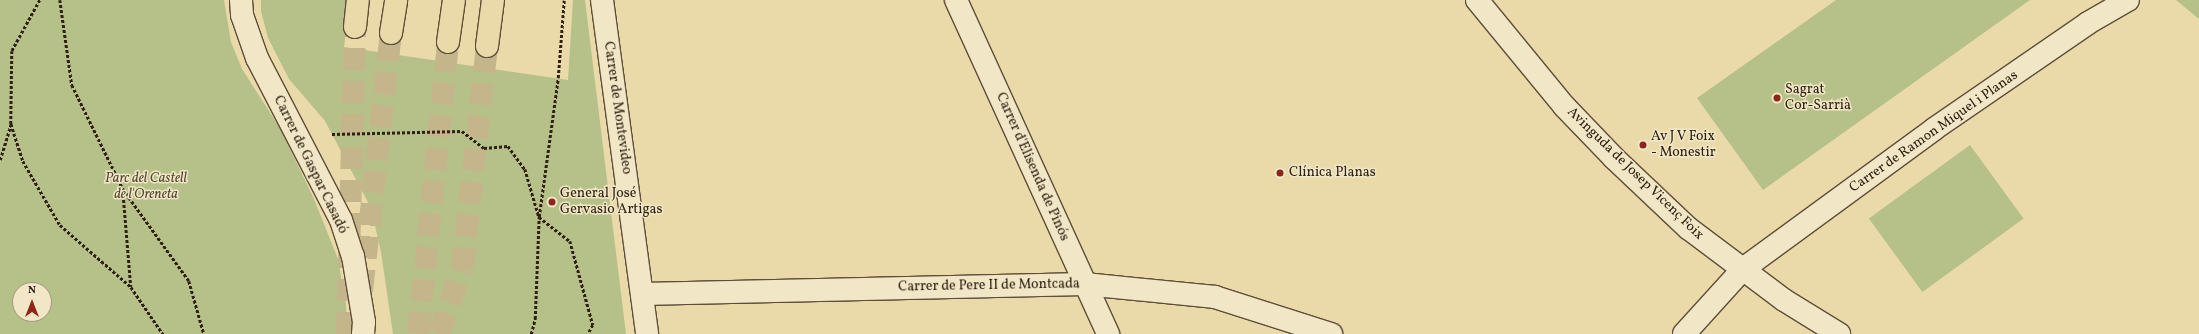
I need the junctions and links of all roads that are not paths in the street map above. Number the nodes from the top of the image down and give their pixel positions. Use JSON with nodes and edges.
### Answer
{"nodes":[{"id":1,"x":241,"y":0,"type":"edge"},
{"id":2,"x":358,"y":0,"type":"edge"},
{"id":3,"x":396,"y":0,"type":"edge"},
{"id":4,"x":454,"y":0,"type":"edge"},
{"id":5,"x":493,"y":0,"type":"edge"},
{"id":6,"x":602,"y":0,"type":"edge"},
{"id":7,"x":956,"y":0,"type":"edge"},
{"id":8,"x":1476,"y":0,"type":"edge"},
{"id":9,"x":2128,"y":0,"type":"edge"},
{"id":10,"x":355,"y":28,"type":"tunnel mouth"},
{"id":11,"x":391,"y":33,"type":"tunnel mouth"},
{"id":12,"x":448,"y":42,"type":"tunnel mouth"},
{"id":13,"x":487,"y":46,"type":"tunnel mouth"},
{"id":14,"x":1743,"y":269,"type":"junction"},
{"id":15,"x":1085,"y":284,"type":"junction"},
{"id":16,"x":642,"y":294,"type":"junction"},
{"id":17,"x":363,"y":334,"type":"edge"},
{"id":18,"x":647,"y":334,"type":"edge"},
{"id":19,"x":1108,"y":334,"type":"edge"},
{"id":20,"x":1331,"y":334,"type":"edge"},
{"id":21,"x":1684,"y":334,"type":"edge"},
{"id":22,"x":1839,"y":334,"type":"edge"}],
"edges":[{"from":1,"to":17,"type":"street","name":"Carrer de Gaspar Casadó"},
{"from":2,"to":10,"type":"highway"},
{"from":3,"to":11,"type":"highway"},
{"from":4,"to":12,"type":"highway"},
{"from":5,"to":13,"type":"highway"},
{"from":6,"to":16,"type":"street","name":"Carrer de Montevideo"},
{"from":7,"to":15,"type":"street","name":"Carrer d'Elisenda de Pinós"},
{"from":8,"to":14,"type":"street","name":"Avinguda de Josep Vicenç Foix"},
{"from":9,"to":14,"type":"street","name":"Carrer de Ramon Miquel i Planas"},
{"from":14,"to":21,"type":"street","name":"Carrer de Ramon Miquel i Planas"},
{"from":14,"to":22,"type":"street","name":"Avinguda de Josep Vicenç Foix"},
{"from":15,"to":16,"type":"street","name":"Carrer de Pere II de Montcada"},
{"from":15,"to":19,"type":"street","name":"Carrer d'Elisenda de Pinós"},
{"from":15,"to":20,"type":"street","name":"Carrer de Pere II de Montcada"},
{"from":16,"to":18,"type":"street","name":"Carrer de Montevideo"}]}
